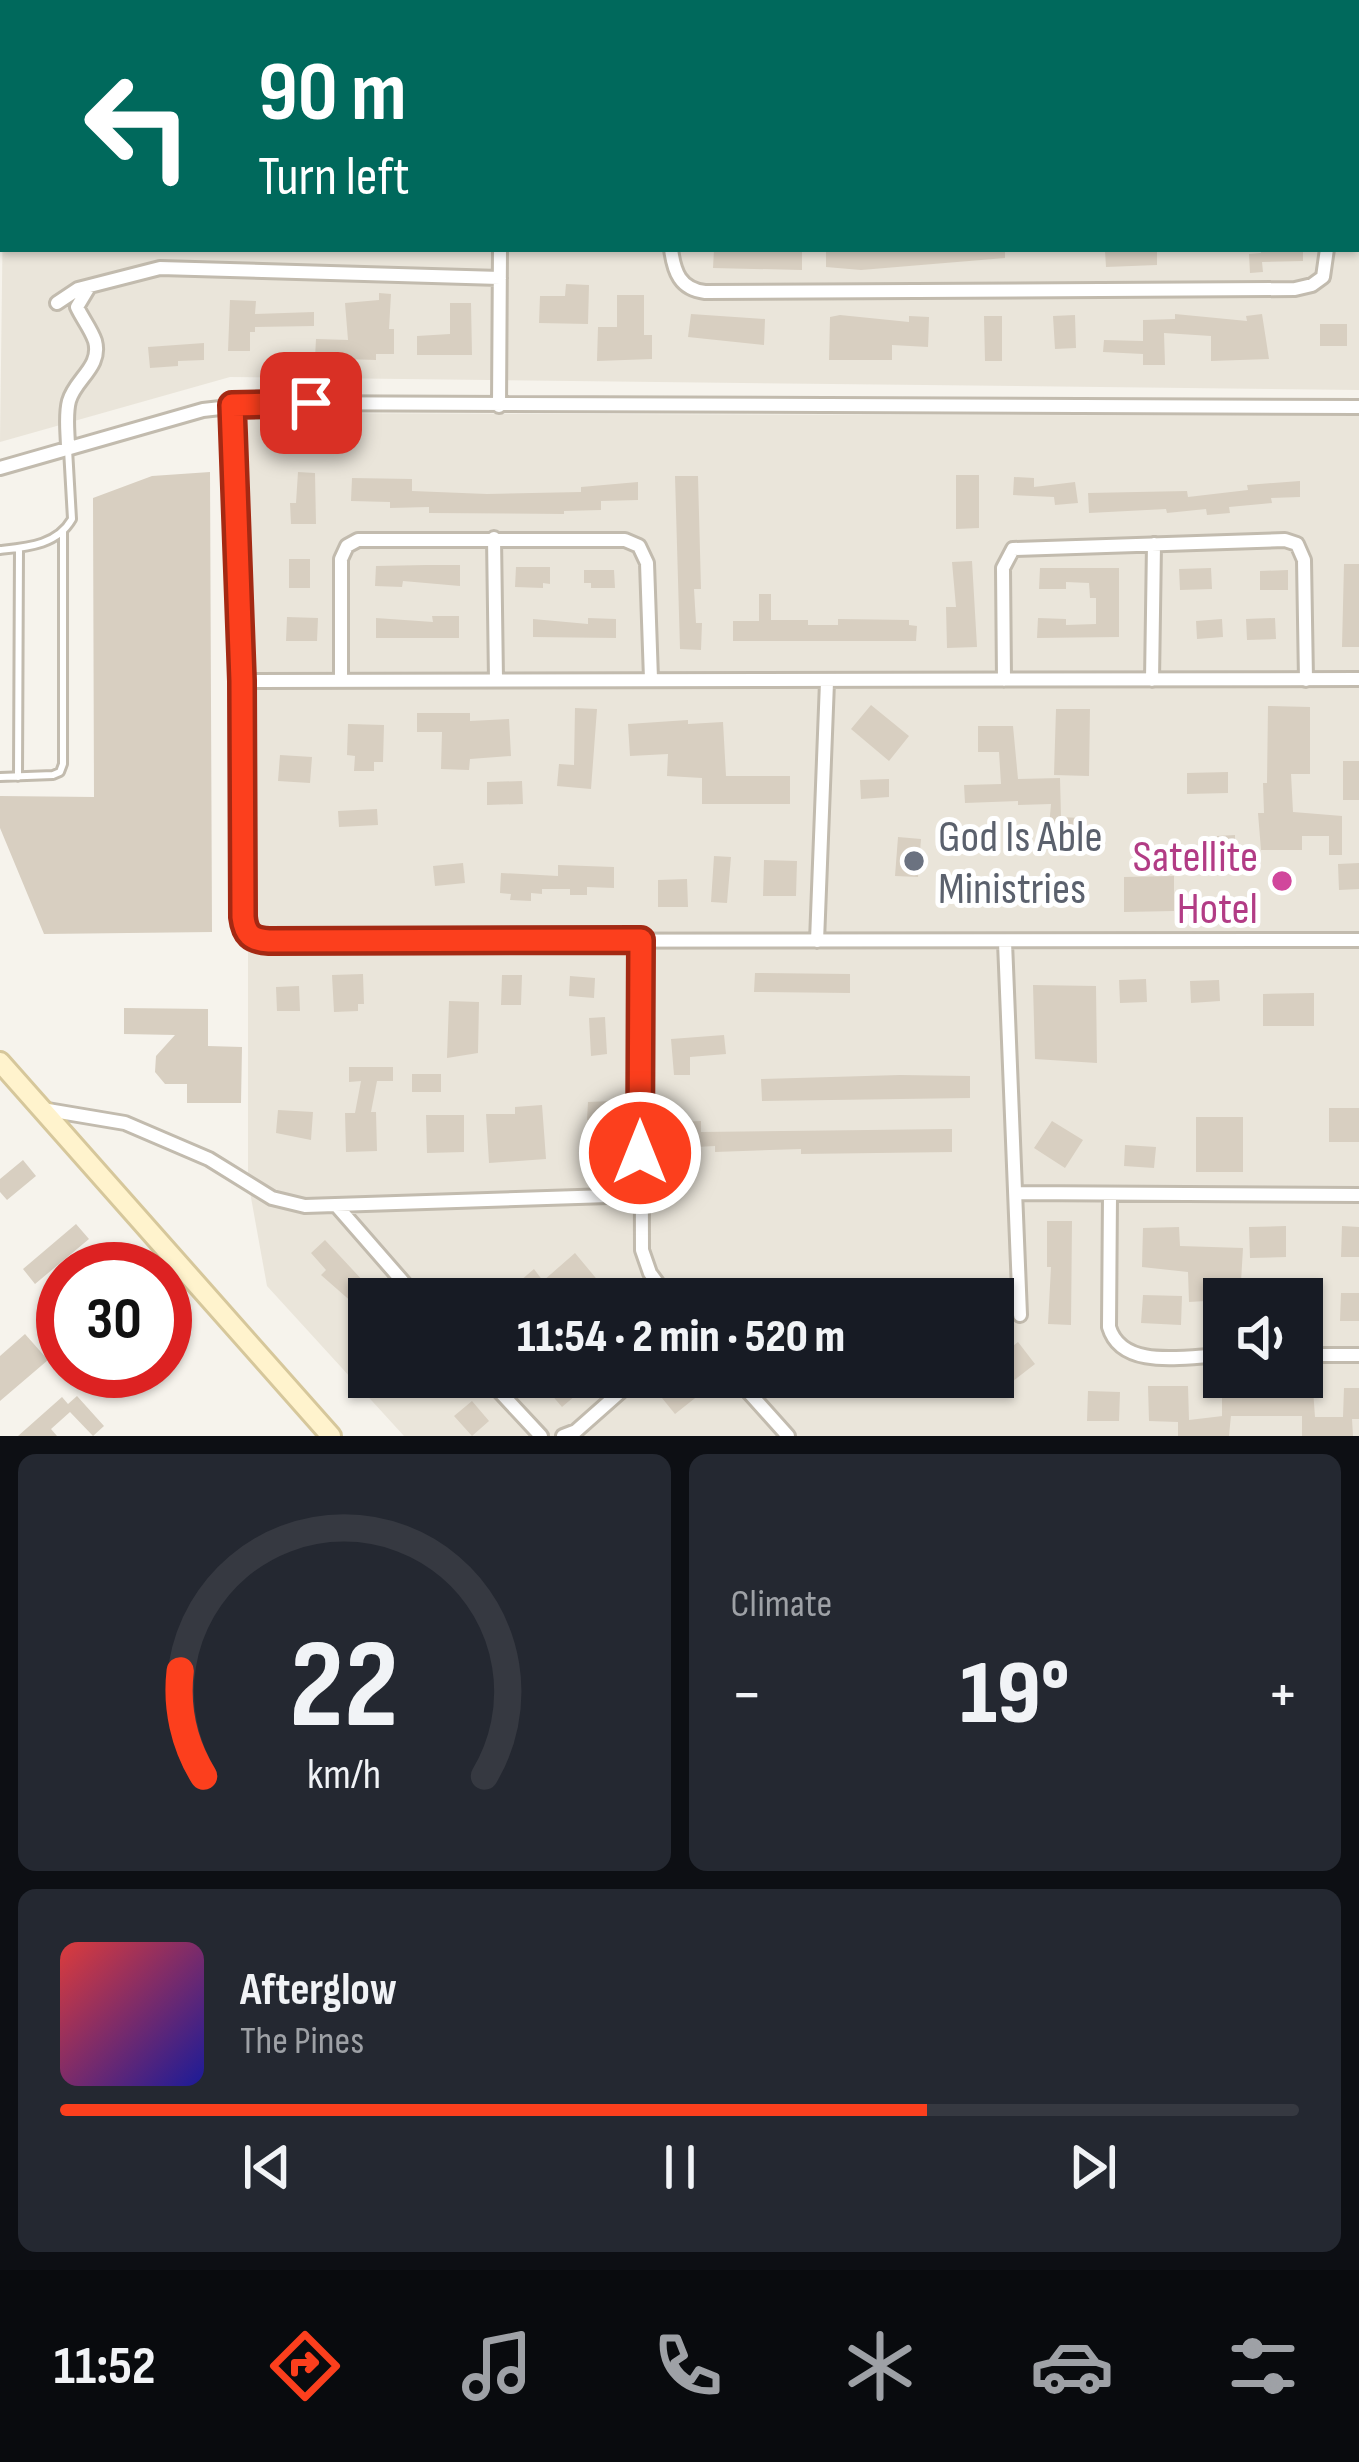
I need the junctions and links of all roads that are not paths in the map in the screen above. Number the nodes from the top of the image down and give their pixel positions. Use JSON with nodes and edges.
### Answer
{"nodes":[{"id":1,"x":500,"y":252,"type":"edge"},
{"id":2,"x":672,"y":252,"type":"edge"},
{"id":3,"x":1327,"y":252,"type":"edge"},
{"id":4,"x":500,"y":278,"type":"junction"},
{"id":5,"x":91,"y":285,"type":"junction"},
{"id":6,"x":57,"y":303,"type":"dead end"},
{"id":7,"x":232,"y":405,"type":"junction"},
{"id":8,"x":500,"y":406,"type":"junction"},
{"id":9,"x":1359,"y":407,"type":"edge"},
{"id":10,"x":68,"y":449,"type":"junction"},
{"id":11,"x":0,"y":468,"type":"edge"},
{"id":12,"x":63,"y":532,"type":"junction"},
{"id":13,"x":494,"y":538,"type":"junction"},
{"id":14,"x":1154,"y":544,"type":"junction"},
{"id":15,"x":19,"y":548,"type":"junction"},
{"id":16,"x":0,"y":550,"type":"edge"},
{"id":17,"x":651,"y":679,"type":"junction"},
{"id":18,"x":1359,"y":679,"type":"edge"},
{"id":19,"x":341,"y":680,"type":"junction"},
{"id":20,"x":496,"y":680,"type":"junction"},
{"id":21,"x":1004,"y":680,"type":"junction"},
{"id":22,"x":1152,"y":680,"type":"junction"},
{"id":23,"x":1306,"y":680,"type":"junction"},
{"id":24,"x":242,"y":681,"type":"junction"},
{"id":25,"x":827,"y":682,"type":"junction"},
{"id":26,"x":0,"y":777,"type":"edge"},
{"id":27,"x":18,"y":777,"type":"junction"},
{"id":28,"x":641,"y":940,"type":"junction"},
{"id":29,"x":1359,"y":940,"type":"edge"},
{"id":30,"x":817,"y":941,"type":"junction"},
{"id":31,"x":1005,"y":942,"type":"junction"},
{"id":32,"x":0,"y":1062,"type":"edge"},
{"id":33,"x":41,"y":1109,"type":"junction"},
{"id":34,"x":1017,"y":1192,"type":"junction"},
{"id":35,"x":640,"y":1196,"type":"junction"},
{"id":36,"x":1110,"y":1196,"type":"junction"},
{"id":37,"x":1359,"y":1196,"type":"edge"},
{"id":38,"x":336,"y":1205,"type":"junction"},
{"id":39,"x":400,"y":1278,"type":"edge"},
{"id":40,"x":656,"y":1278,"type":"edge"},
{"id":41,"x":1020,"y":1315,"type":"dead end"},
{"id":42,"x":1203,"y":1355,"type":"edge"},
{"id":43,"x":1323,"y":1355,"type":"edge"},
{"id":44,"x":1359,"y":1355,"type":"edge"},
{"id":45,"x":506,"y":1398,"type":"edge"},
{"id":46,"x":613,"y":1398,"type":"edge"},
{"id":47,"x":754,"y":1398,"type":"edge"},
{"id":48,"x":331,"y":1436,"type":"edge"},
{"id":49,"x":541,"y":1436,"type":"edge"},
{"id":50,"x":563,"y":1436,"type":"edge"},
{"id":51,"x":788,"y":1436,"type":"edge"}],
"edges":[{"from":1,"to":4,"type":"street"},
{"from":2,"to":3,"type":"street"},
{"from":4,"to":5,"type":"street"},
{"from":4,"to":8,"type":"street"},
{"from":5,"to":6,"type":"street"},
{"from":5,"to":10,"type":"street"},
{"from":7,"to":8,"type":"street"},
{"from":7,"to":10,"type":"street"},
{"from":7,"to":24,"type":"street"},
{"from":8,"to":9,"type":"street"},
{"from":10,"to":11,"type":"street"},
{"from":10,"to":12,"type":"lane"},
{"from":12,"to":15,"type":"lane"},
{"from":12,"to":27,"type":"lane"},
{"from":13,"to":17,"type":"street"},
{"from":13,"to":19,"type":"street"},
{"from":13,"to":20,"type":"street"},
{"from":14,"to":21,"type":"street"},
{"from":14,"to":22,"type":"street"},
{"from":14,"to":23,"type":"street"},
{"from":15,"to":16,"type":"lane"},
{"from":15,"to":27,"type":"lane"},
{"from":17,"to":20,"type":"street"},
{"from":17,"to":25,"type":"street"},
{"from":18,"to":23,"type":"street"},
{"from":19,"to":20,"type":"street"},
{"from":19,"to":24,"type":"street"},
{"from":21,"to":22,"type":"street"},
{"from":21,"to":25,"type":"street"},
{"from":22,"to":23,"type":"street"},
{"from":24,"to":28,"type":"street"},
{"from":25,"to":30,"type":"street"},
{"from":26,"to":27,"type":"lane"},
{"from":28,"to":30,"type":"street"},
{"from":28,"to":35,"type":"street"},
{"from":29,"to":31,"type":"street"},
{"from":30,"to":31,"type":"street"},
{"from":31,"to":34,"type":"street"},
{"from":32,"to":33,"type":"street"},
{"from":33,"to":38,"type":"street"},
{"from":33,"to":48,"type":"street"},
{"from":34,"to":36,"type":"street"},
{"from":34,"to":41,"type":"street"},
{"from":35,"to":38,"type":"street"},
{"from":35,"to":40,"type":"street"},
{"from":36,"to":37,"type":"street"},
{"from":36,"to":42,"type":"street"},
{"from":38,"to":39,"type":"street"},
{"from":43,"to":44,"type":"street"},
{"from":45,"to":49,"type":"street"},
{"from":46,"to":50,"type":"street"},
{"from":47,"to":51,"type":"street"}]}
